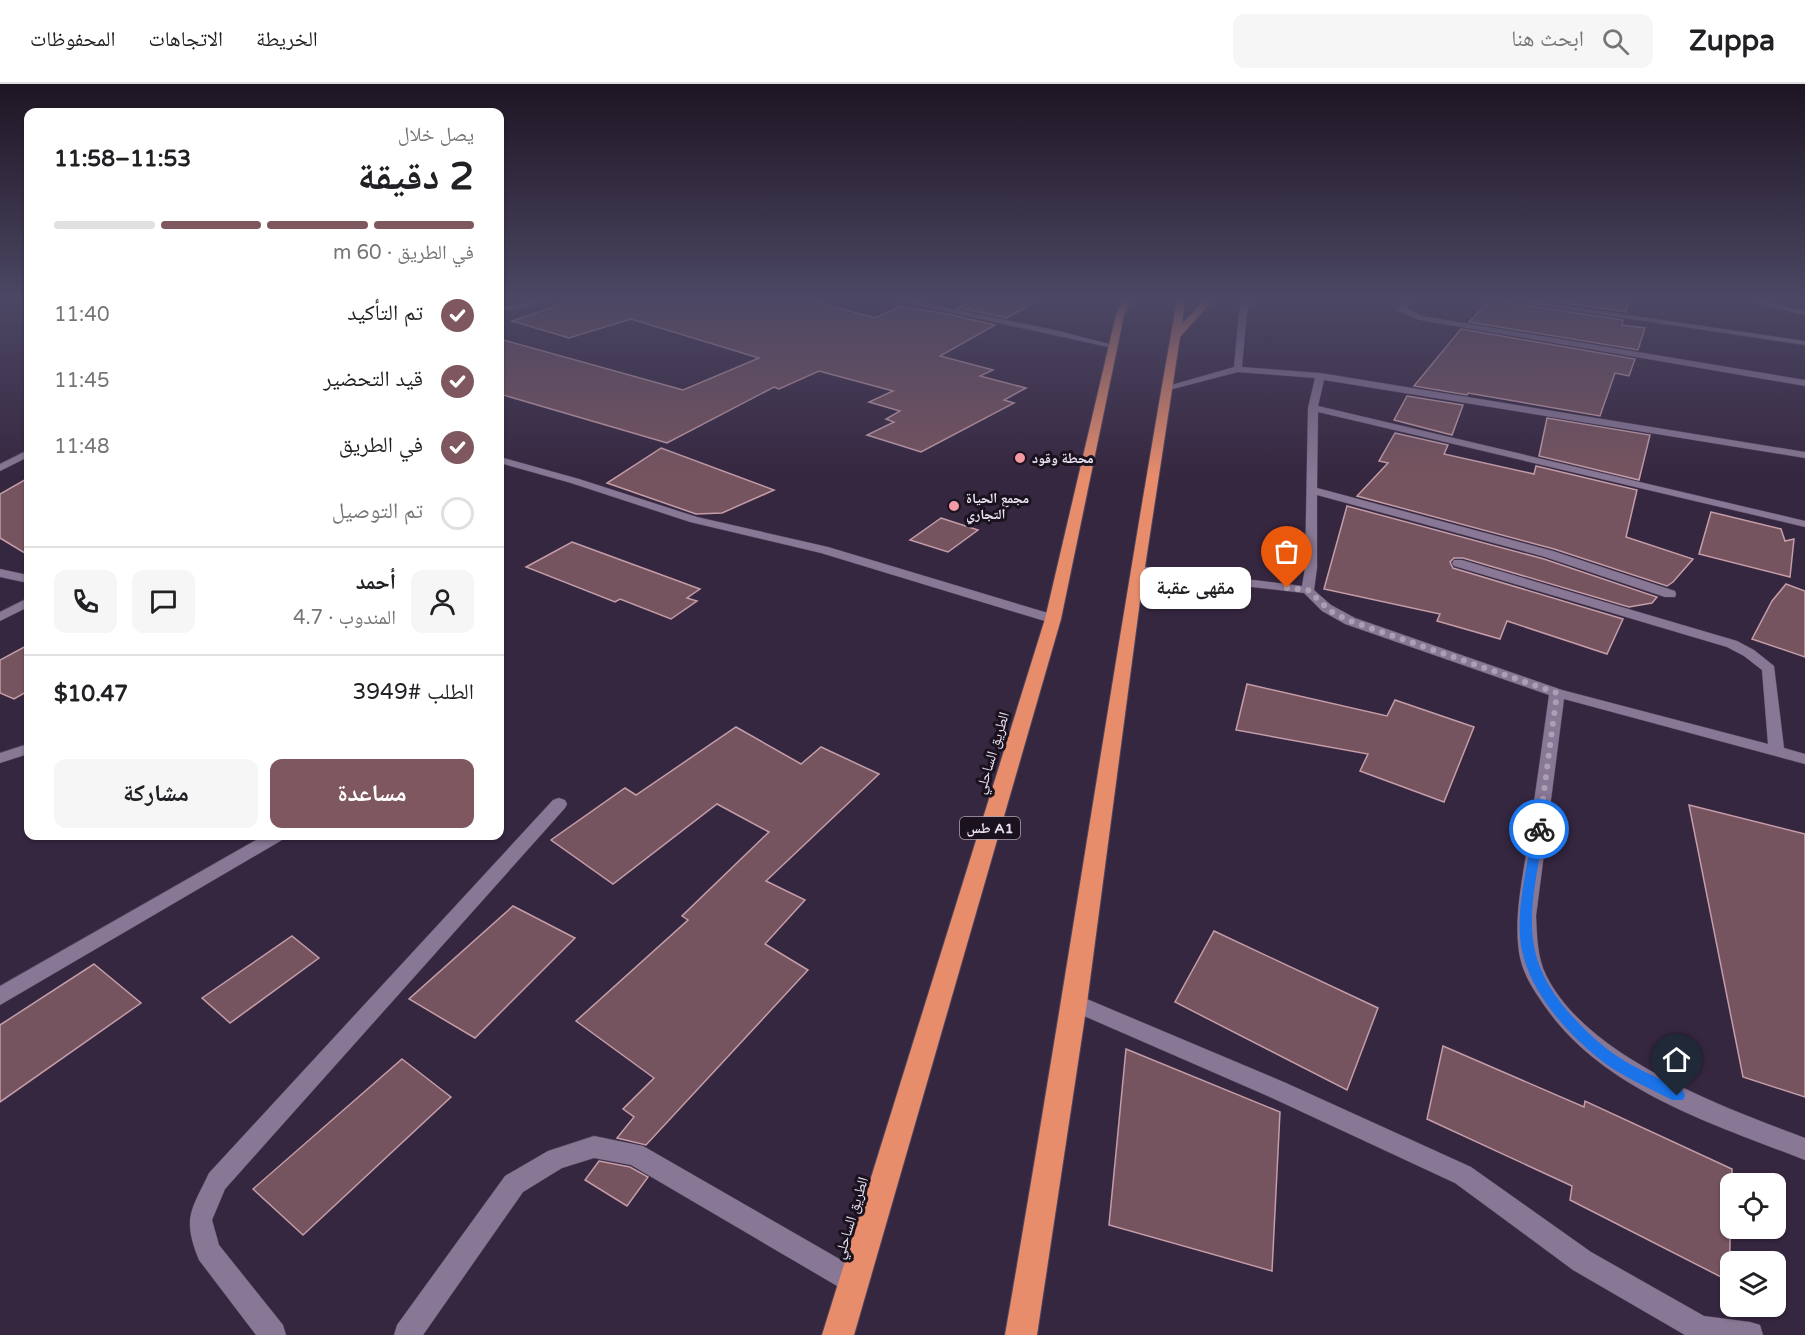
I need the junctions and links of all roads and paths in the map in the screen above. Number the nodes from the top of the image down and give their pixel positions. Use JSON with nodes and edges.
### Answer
{"nodes":[{"id":1,"x":1110,"y":358,"type":"edge"},
{"id":2,"x":1172,"y":358,"type":"edge"},
{"id":3,"x":1239,"y":358,"type":"edge"},
{"id":4,"x":1659,"y":358,"type":"edge"},
{"id":5,"x":1238,"y":369,"type":"junction"},
{"id":6,"x":1320,"y":376,"type":"junction"},
{"id":7,"x":1805,"y":383,"type":"edge"},
{"id":8,"x":1165,"y":388,"type":"junction"},
{"id":9,"x":1313,"y":408,"type":"junction"},
{"id":10,"x":24,"y":455,"type":"edge"},
{"id":11,"x":1805,"y":455,"type":"edge"},
{"id":12,"x":504,"y":461,"type":"edge"},
{"id":13,"x":0,"y":468,"type":"edge"},
{"id":14,"x":1312,"y":490,"type":"junction"},
{"id":15,"x":1805,"y":524,"type":"edge"},
{"id":16,"x":1458,"y":563,"type":"dead end"},
{"id":17,"x":1138,"y":570,"type":"junction"},
{"id":18,"x":0,"y":573,"type":"edge"},
{"id":19,"x":24,"y":578,"type":"edge"},
{"id":20,"x":1308,"y":590,"type":"junction"},
{"id":21,"x":1670,"y":594,"type":"dead end"},
{"id":22,"x":24,"y":604,"type":"edge"},
{"id":23,"x":0,"y":617,"type":"edge"},
{"id":24,"x":1053,"y":620,"type":"junction"},
{"id":25,"x":1557,"y":693,"type":"junction"},
{"id":26,"x":24,"y":750,"type":"edge"},
{"id":27,"x":1776,"y":751,"type":"junction"},
{"id":28,"x":0,"y":758,"type":"edge"},
{"id":29,"x":1805,"y":759,"type":"edge"},
{"id":30,"x":559,"y":804,"type":"dead end"},
{"id":31,"x":269,"y":840,"type":"edge"},
{"id":32,"x":0,"y":996,"type":"edge"},
{"id":33,"x":1075,"y":1003,"type":"junction"},
{"id":34,"x":1805,"y":1149,"type":"edge"},
{"id":35,"x":853,"y":1281,"type":"junction"},
{"id":36,"x":273,"y":1335,"type":"edge"},
{"id":37,"x":406,"y":1335,"type":"edge"},
{"id":38,"x":838,"y":1335,"type":"edge"},
{"id":39,"x":1022,"y":1335,"type":"edge"},
{"id":40,"x":1750,"y":1335,"type":"edge"}],
"edges":[{"from":1,"to":24,"type":"highway","name":"الطريق الساحلي","number":"طس A1"},
{"from":2,"to":8,"type":"highway"},
{"from":3,"to":5,"type":"street"},
{"from":4,"to":7,"type":"street"},
{"from":5,"to":6,"type":"street"},
{"from":5,"to":8,"type":"street"},
{"from":6,"to":9,"type":"street"},
{"from":6,"to":11,"type":"street"},
{"from":8,"to":17,"type":"highway"},
{"from":9,"to":14,"type":"street"},
{"from":9,"to":15,"type":"street"},
{"from":10,"to":13,"type":"street"},
{"from":12,"to":24,"type":"street"},
{"from":14,"to":20,"type":"street"},
{"from":14,"to":21,"type":"street"},
{"from":16,"to":27,"type":"street"},
{"from":17,"to":20,"type":"street"},
{"from":17,"to":33,"type":"highway"},
{"from":18,"to":19,"type":"street"},
{"from":20,"to":25,"type":"street"},
{"from":22,"to":23,"type":"street"},
{"from":24,"to":35,"type":"highway","name":"الطريق الساحلي","number":"طس A1"},
{"from":25,"to":27,"type":"street"},
{"from":25,"to":34,"type":"street"},
{"from":26,"to":28,"type":"street"},
{"from":27,"to":29,"type":"street"},
{"from":30,"to":36,"type":"street"},
{"from":31,"to":32,"type":"street"},
{"from":33,"to":39,"type":"highway"},
{"from":33,"to":40,"type":"street"},
{"from":35,"to":37,"type":"street"},
{"from":35,"to":38,"type":"highway","name":"الطريق الساحلي","number":"طس A1"}]}
